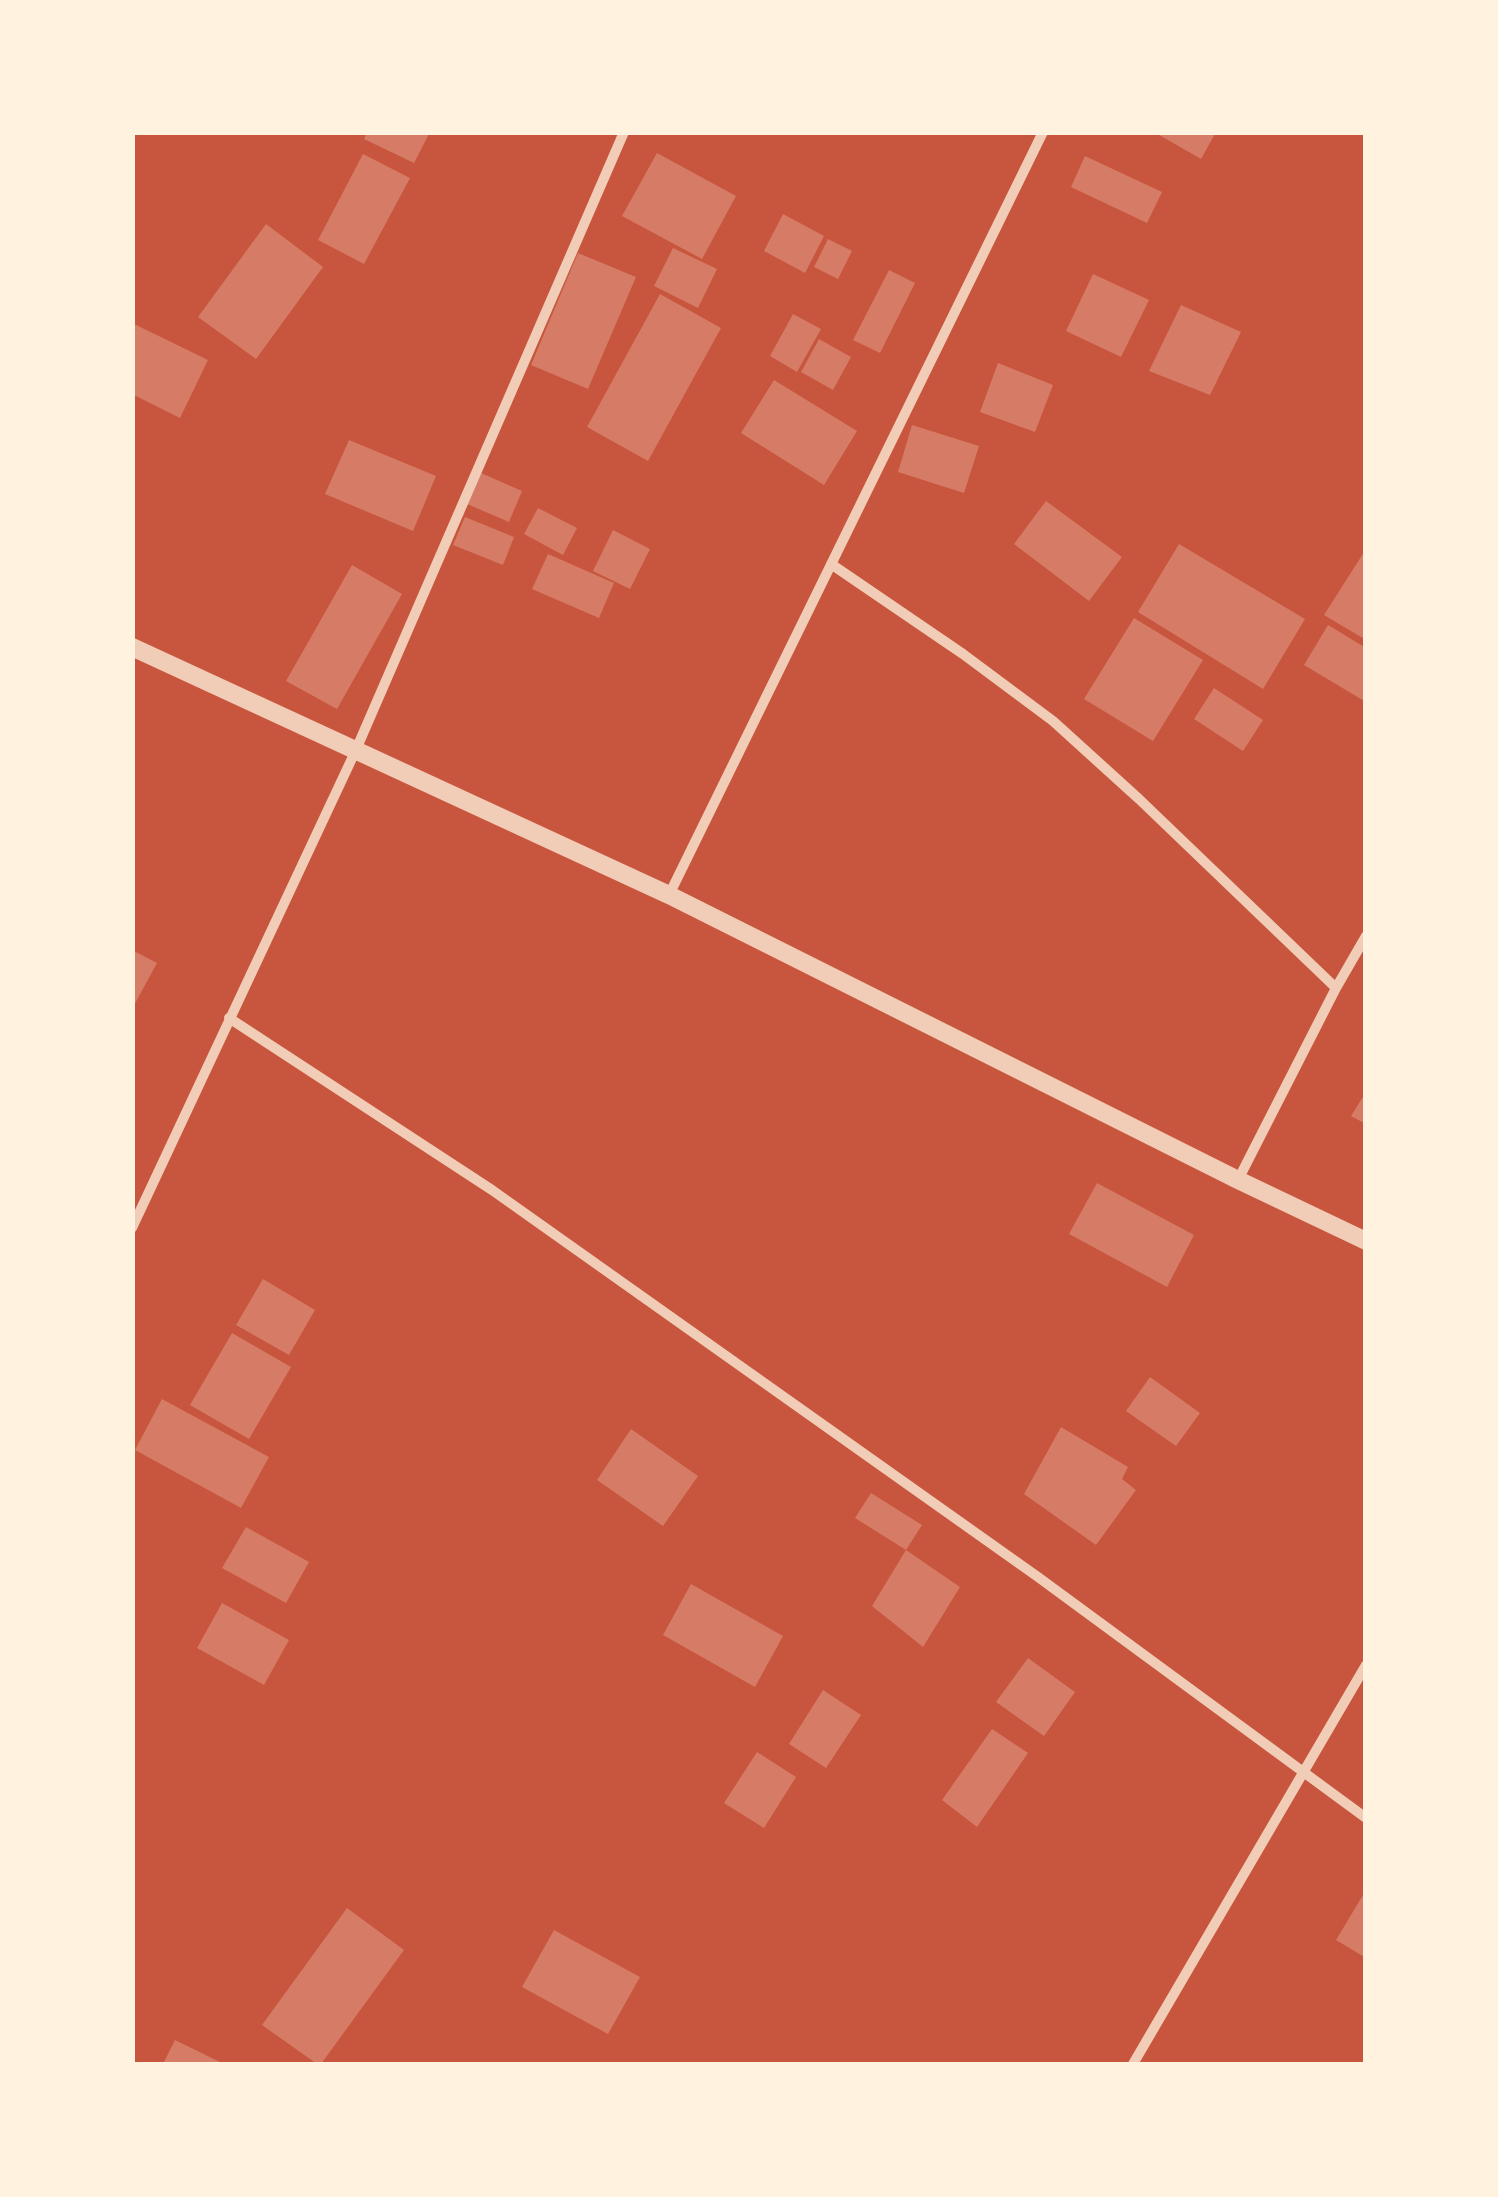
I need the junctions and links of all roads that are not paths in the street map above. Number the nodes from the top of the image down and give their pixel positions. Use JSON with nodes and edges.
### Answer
{"nodes":[{"id":1,"x":624,"y":132,"type":"edge"},
{"id":2,"x":1043,"y":132,"type":"edge"},
{"id":3,"x":831,"y":564,"type":"junction"},
{"id":4,"x":132,"y":647,"type":"edge"},
{"id":5,"x":356,"y":752,"type":"junction"},
{"id":6,"x":668,"y":895,"type":"junction"},
{"id":7,"x":1366,"y":936,"type":"edge"},
{"id":8,"x":1336,"y":988,"type":"junction"},
{"id":9,"x":229,"y":1018,"type":"junction"},
{"id":10,"x":1238,"y":1180,"type":"junction"},
{"id":11,"x":132,"y":1228,"type":"edge"},
{"id":12,"x":1366,"y":1241,"type":"edge"},
{"id":13,"x":1366,"y":1666,"type":"edge"},
{"id":14,"x":1302,"y":1774,"type":"junction"},
{"id":15,"x":1366,"y":1818,"type":"edge"},
{"id":16,"x":1133,"y":2064,"type":"edge"}],
"edges":[{"from":1,"to":5,"type":"street"},
{"from":2,"to":3,"type":"street"},
{"from":3,"to":6,"type":"street"},
{"from":3,"to":8,"type":"street"},
{"from":4,"to":5,"type":"street"},
{"from":5,"to":6,"type":"street"},
{"from":5,"to":9,"type":"street"},
{"from":6,"to":10,"type":"street"},
{"from":7,"to":8,"type":"street"},
{"from":8,"to":10,"type":"street"},
{"from":9,"to":11,"type":"street"},
{"from":9,"to":14,"type":"street"},
{"from":10,"to":12,"type":"street"},
{"from":13,"to":14,"type":"street"},
{"from":14,"to":15,"type":"street"},
{"from":14,"to":16,"type":"street"}]}
